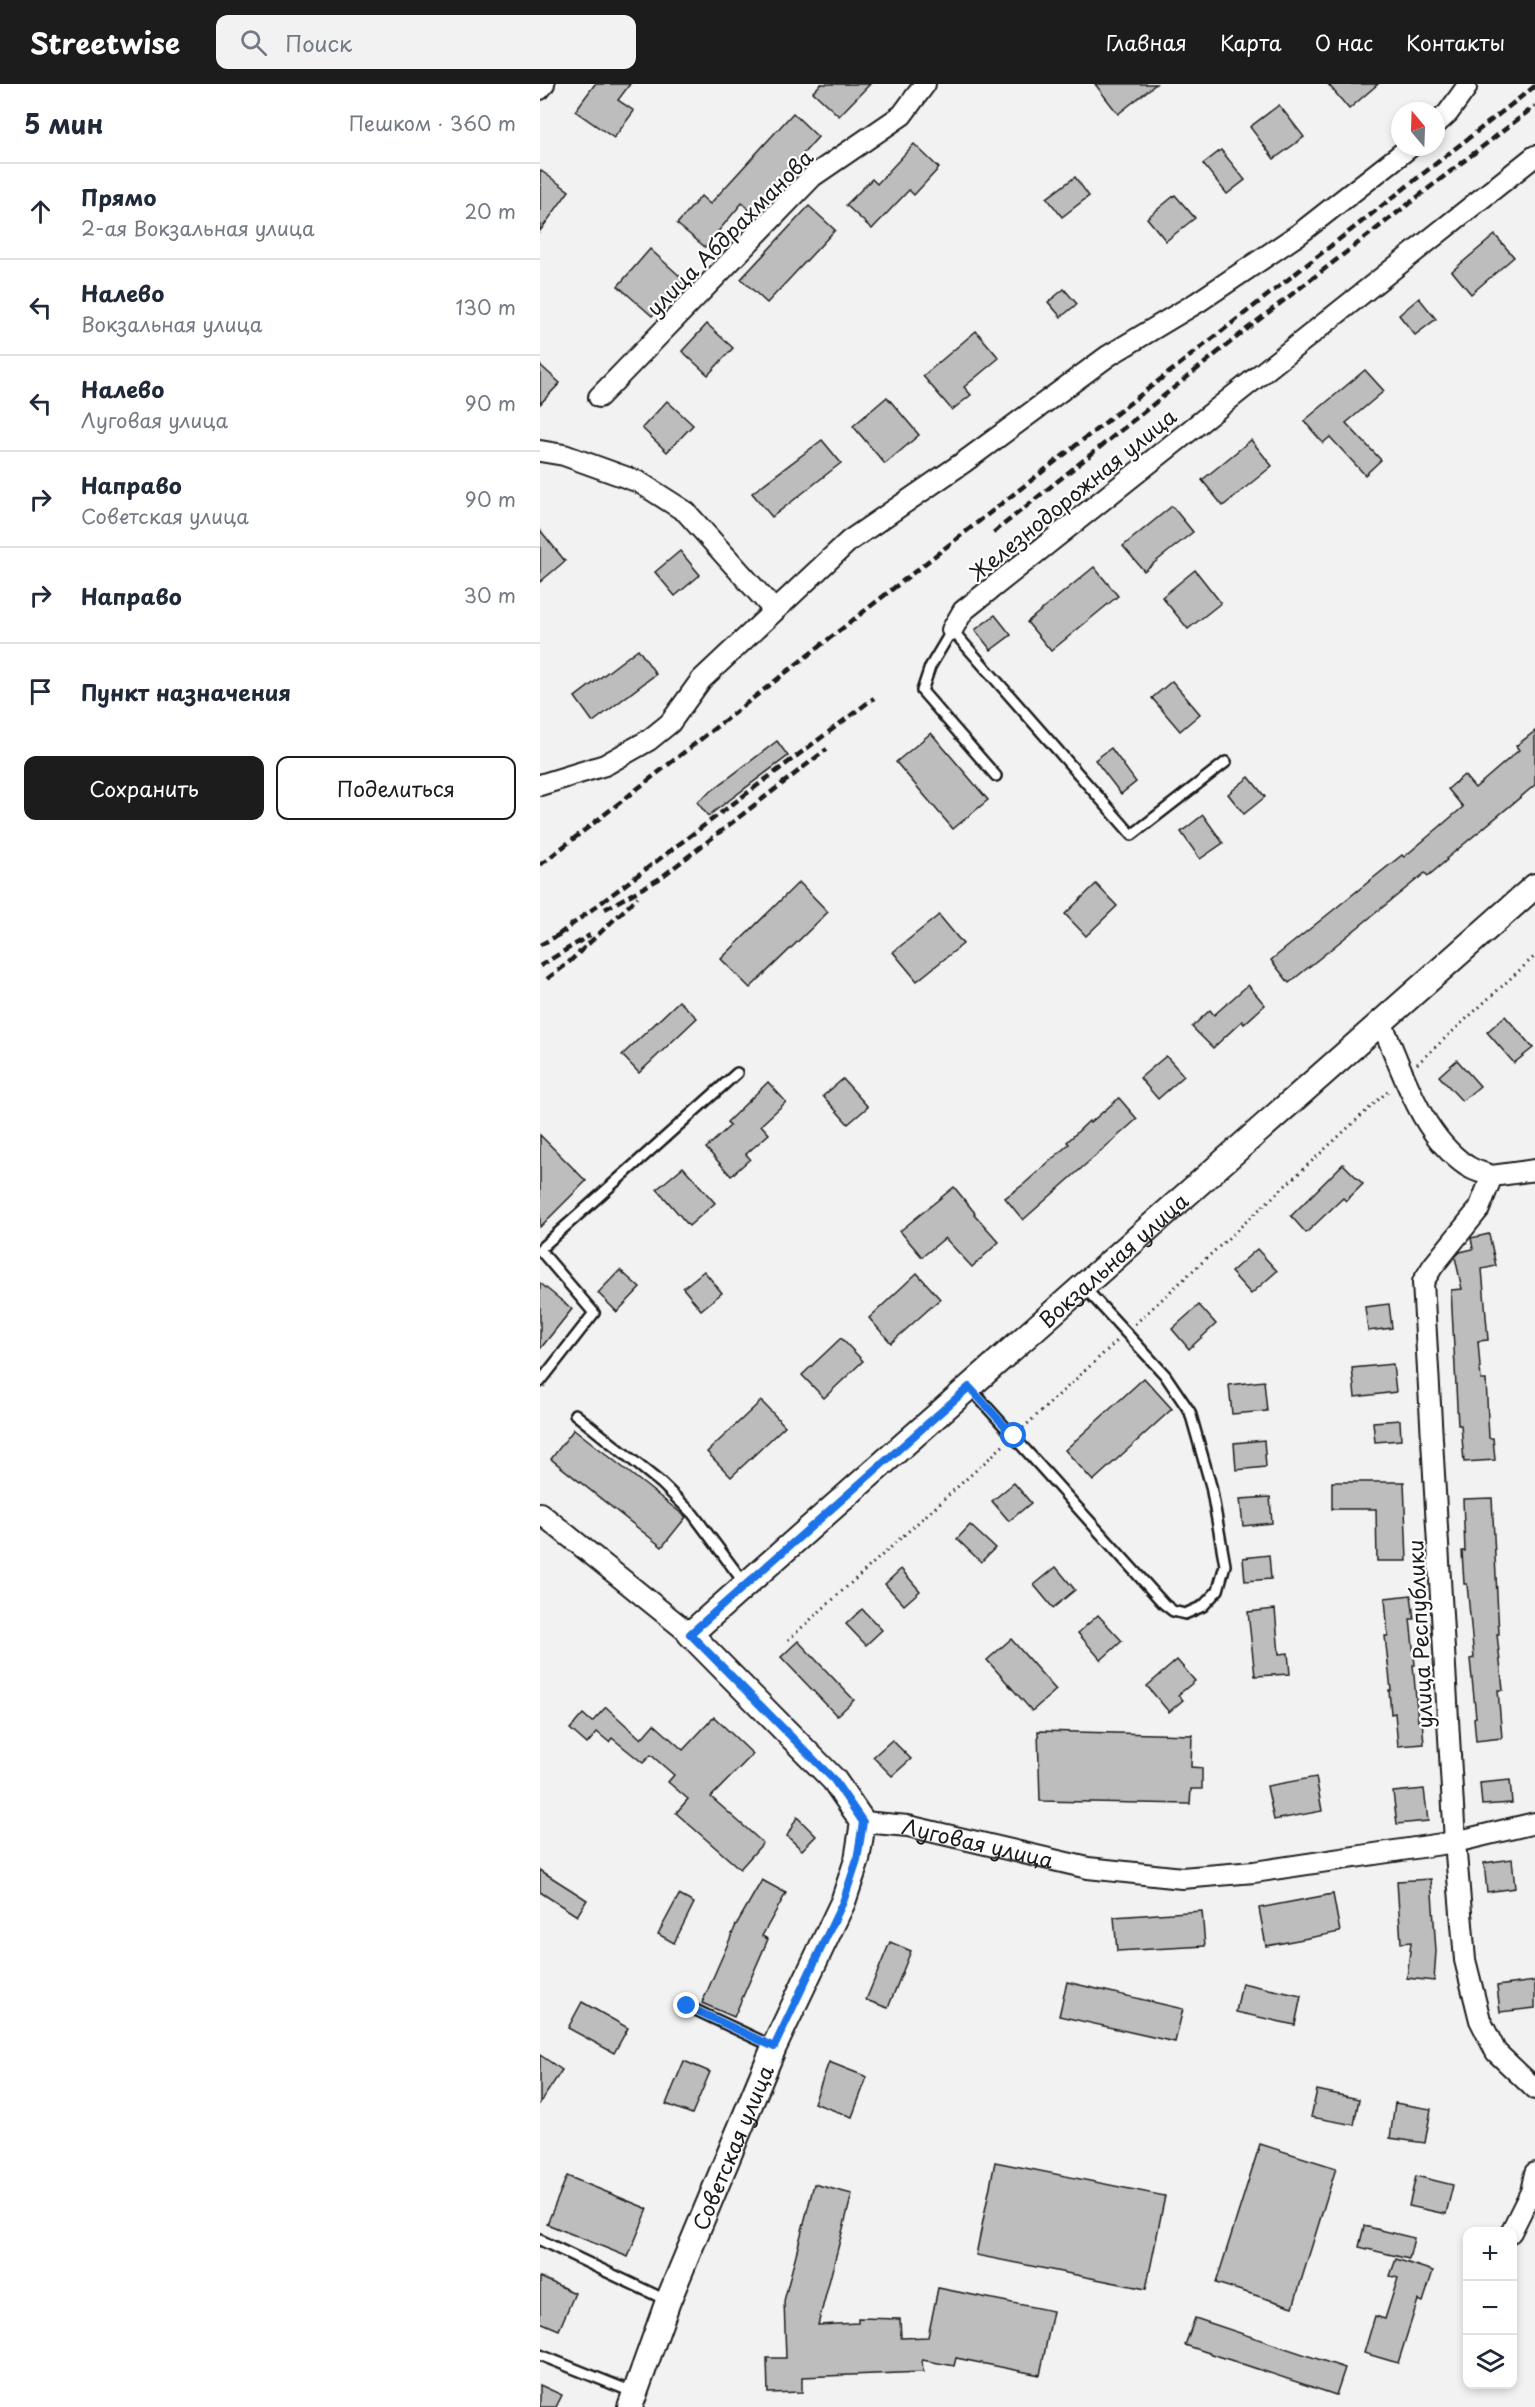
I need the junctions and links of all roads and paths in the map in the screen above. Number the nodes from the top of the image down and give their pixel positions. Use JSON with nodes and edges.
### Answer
{"nodes":[{"id":1,"x":544,"y":84,"type":"edge"},
{"id":2,"x":925,"y":84,"type":"edge"},
{"id":3,"x":1466,"y":88,"type":"dead end"},
{"id":4,"x":540,"y":90,"type":"edge"},
{"id":5,"x":1445,"y":116,"type":"edge"},
{"id":6,"x":1399,"y":156,"type":"edge"},
{"id":7,"x":1535,"y":156,"type":"edge"},
{"id":8,"x":599,"y":397,"type":"dead end"},
{"id":9,"x":540,"y":451,"type":"edge"},
{"id":10,"x":774,"y":610,"type":"junction"},
{"id":11,"x":952,"y":630,"type":"junction"},
{"id":12,"x":1226,"y":762,"type":"dead end"},
{"id":13,"x":996,"y":776,"type":"dead end"},
{"id":14,"x":540,"y":785,"type":"edge"},
{"id":15,"x":1535,"y":886,"type":"edge"},
{"id":16,"x":1535,"y":956,"type":"edge"},
{"id":17,"x":1381,"y":1022,"type":"junction"},
{"id":18,"x":737,"y":1073,"type":"dead end"},
{"id":19,"x":1405,"y":1075,"type":"junction"},
{"id":20,"x":1535,"y":1170,"type":"edge"},
{"id":21,"x":1492,"y":1176,"type":"junction"},
{"id":22,"x":540,"y":1249,"type":"edge"},
{"id":23,"x":1083,"y":1286,"type":"junction"},
{"id":24,"x":1126,"y":1332,"type":"junction"},
{"id":25,"x":540,"y":1382,"type":"edge"},
{"id":26,"x":969,"y":1387,"type":"junction"},
{"id":27,"x":575,"y":1414,"type":"dead end"},
{"id":28,"x":1014,"y":1436,"type":"junction"},
{"id":29,"x":540,"y":1513,"type":"edge"},
{"id":30,"x":745,"y":1584,"type":"junction"},
{"id":31,"x":690,"y":1634,"type":"junction"},
{"id":32,"x":788,"y":1640,"type":"dead end"},
{"id":33,"x":863,"y":1822,"type":"junction"},
{"id":34,"x":1535,"y":1823,"type":"edge"},
{"id":35,"x":1455,"y":1842,"type":"junction"},
{"id":36,"x":687,"y":2006,"type":"dead end"},
{"id":37,"x":774,"y":2047,"type":"junction"},
{"id":38,"x":1535,"y":2089,"type":"edge"},
{"id":39,"x":1535,"y":2173,"type":"edge"},
{"id":40,"x":1514,"y":2227,"type":"edge"},
{"id":41,"x":540,"y":2240,"type":"edge"},
{"id":42,"x":668,"y":2301,"type":"junction"},
{"id":43,"x":540,"y":2355,"type":"edge"},
{"id":44,"x":633,"y":2400,"type":"edge"}],
"edges":[{"from":1,"to":4,"type":"street"},
{"from":2,"to":8,"type":"street","name":"улица Абдрахманова"},
{"from":3,"to":5,"type":"street"},
{"from":6,"to":10,"type":"street"},
{"from":7,"to":11,"type":"street","name":"Железнодорожная улица"},
{"from":9,"to":10,"type":"street"},
{"from":10,"to":14,"type":"street"},
{"from":11,"to":12,"type":"lane"},
{"from":11,"to":13,"type":"lane"},
{"from":15,"to":17,"type":"street","name":"Вокзальная улица"},
{"from":16,"to":19,"type":"path"},
{"from":17,"to":19,"type":"street"},
{"from":17,"to":23,"type":"street","name":"Вокзальная улица"},
{"from":18,"to":22,"type":"lane"},
{"from":19,"to":21,"type":"street"},
{"from":19,"to":24,"type":"path"},
{"from":20,"to":21,"type":"street"},
{"from":21,"to":35,"type":"street","name":"улица Республики"},
{"from":22,"to":25,"type":"lane"},
{"from":23,"to":24,"type":"lane"},
{"from":23,"to":26,"type":"street","name":"Вокзальная улица"},
{"from":24,"to":28,"type":"path"},
{"from":24,"to":28,"type":"lane"},
{"from":26,"to":28,"type":"lane"},
{"from":26,"to":30,"type":"street","name":"Вокзальная улица"},
{"from":27,"to":30,"type":"lane"},
{"from":28,"to":32,"type":"path"},
{"from":29,"to":31,"type":"street"},
{"from":30,"to":31,"type":"street","name":"Вокзальная улица"},
{"from":31,"to":33,"type":"street"},
{"from":33,"to":35,"type":"street","name":"Луговая улица"},
{"from":33,"to":37,"type":"street","name":"Советская улица"},
{"from":34,"to":35,"type":"street","name":"Луговая улица"},
{"from":35,"to":38,"type":"street","name":"улица Республики"},
{"from":36,"to":37,"type":"lane"},
{"from":37,"to":42,"type":"street","name":"Советская улица"},
{"from":39,"to":40,"type":"street"},
{"from":41,"to":42,"type":"lane"},
{"from":42,"to":44,"type":"street","name":"Советская улица"},
{"from":43,"to":44,"type":"lane"}]}
